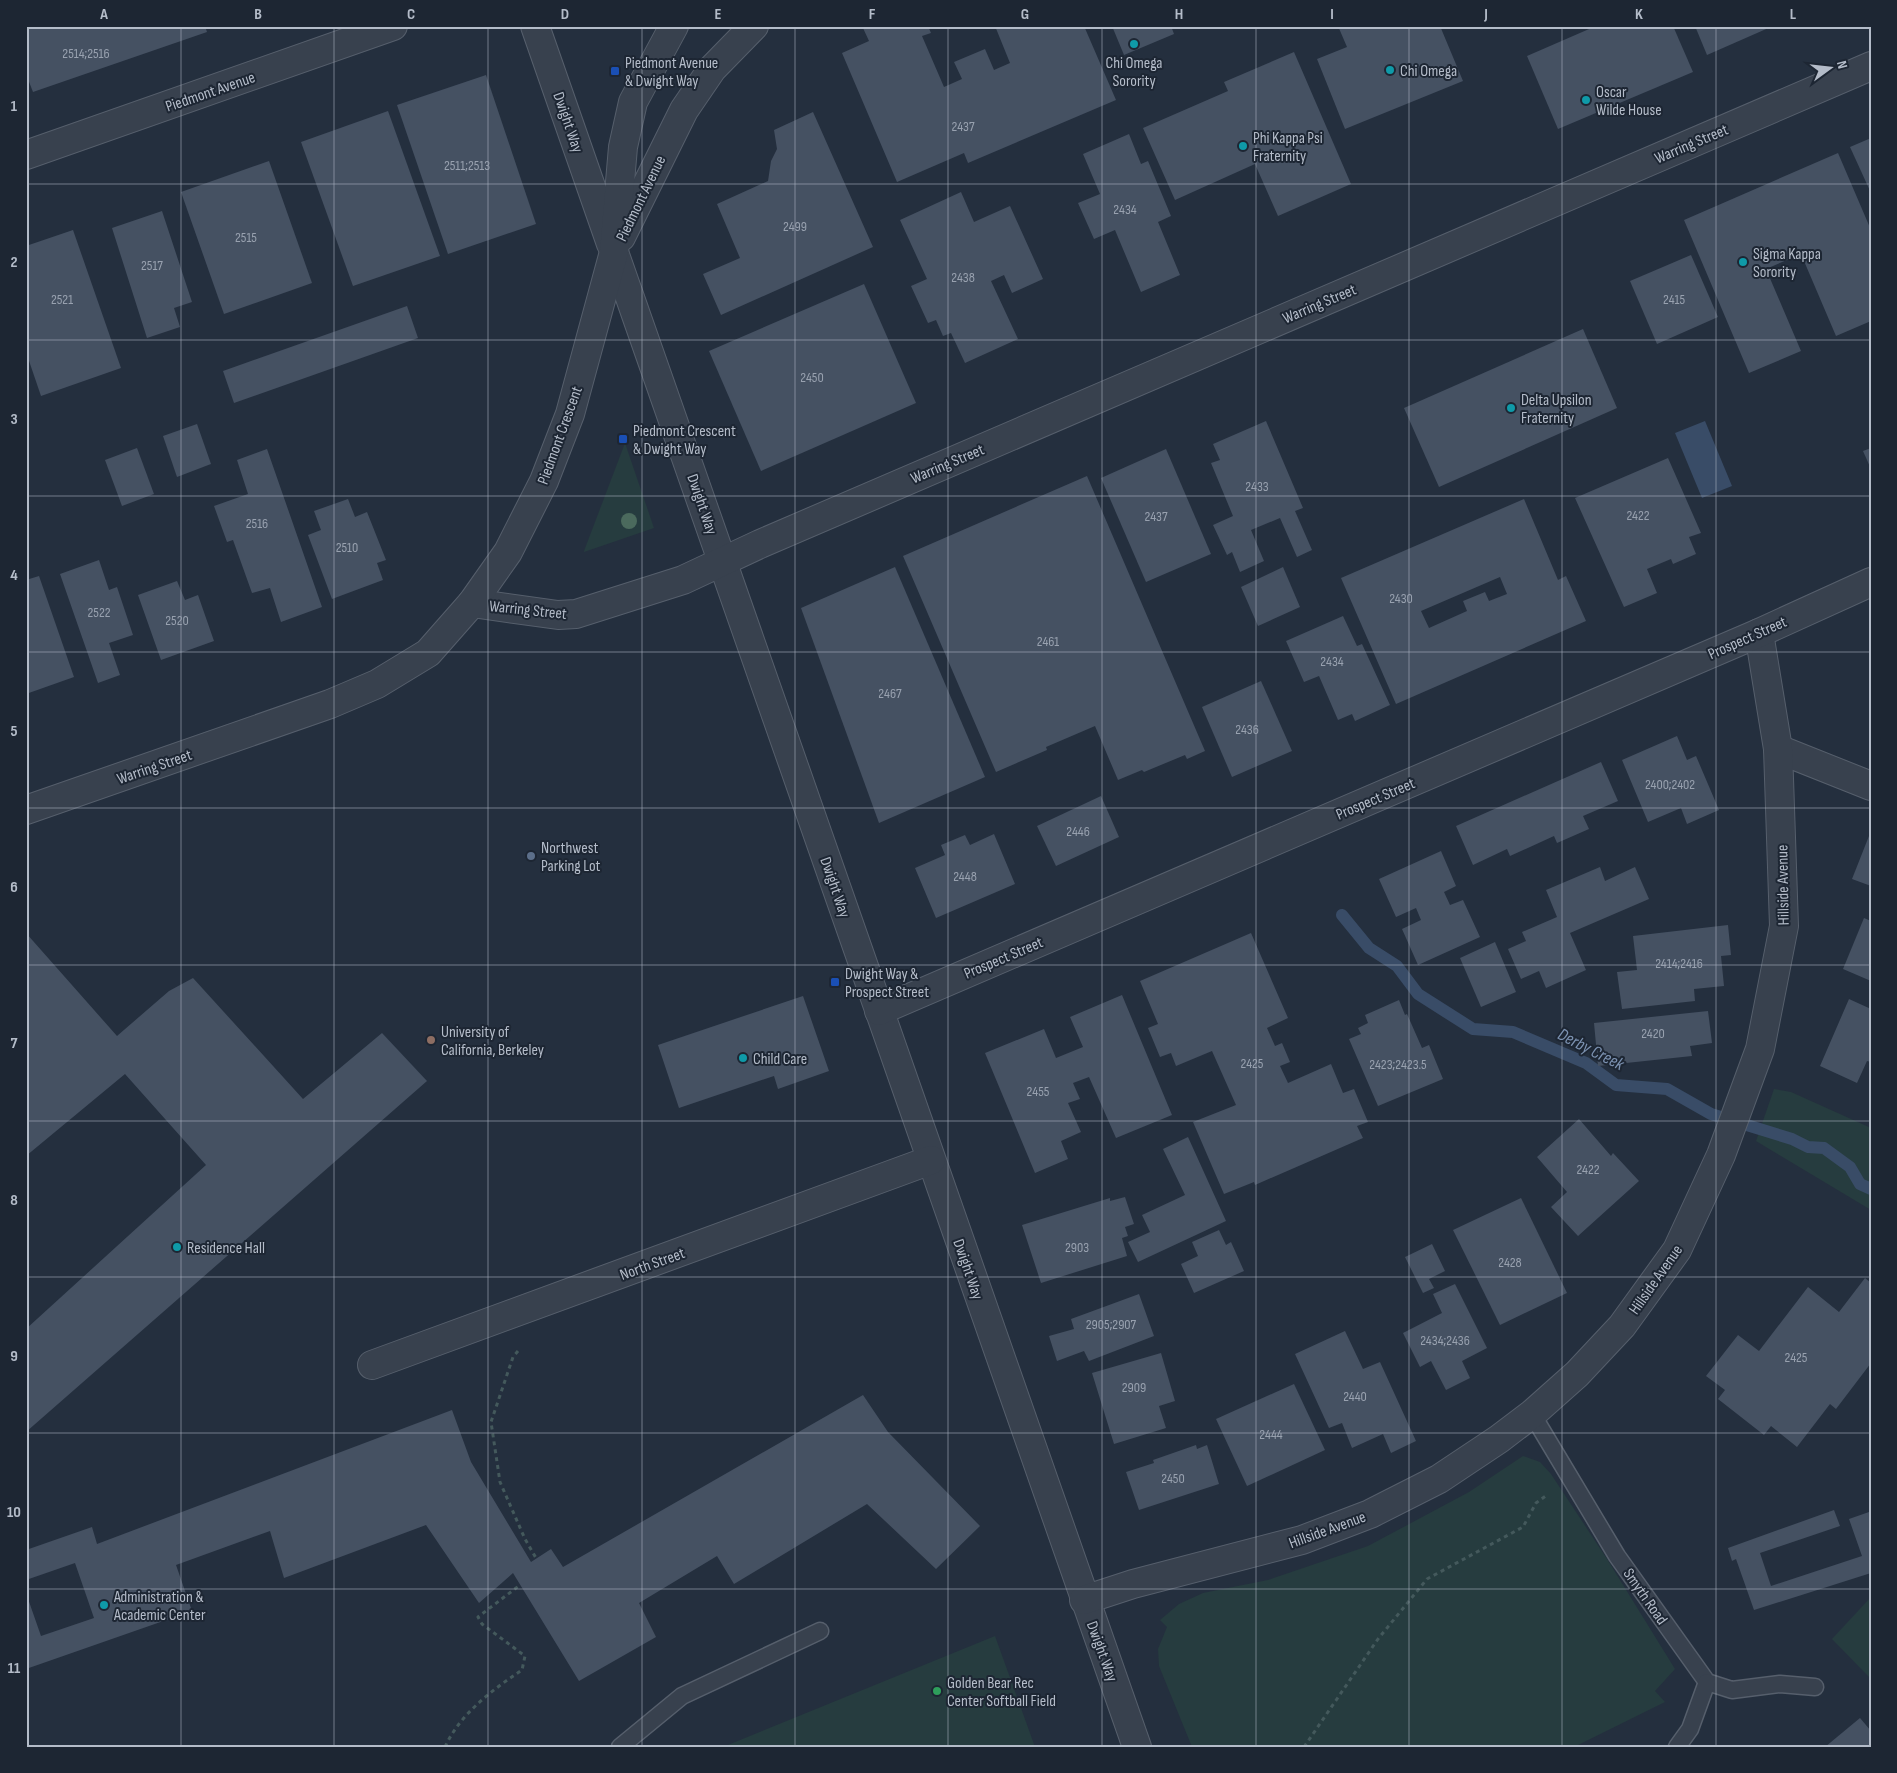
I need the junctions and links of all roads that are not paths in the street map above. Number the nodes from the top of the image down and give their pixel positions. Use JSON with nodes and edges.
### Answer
{"nodes":[{"id":1,"x":393,"y":26,"type":"edge"},
{"id":2,"x":536,"y":26,"type":"edge"},
{"id":3,"x":674,"y":26,"type":"edge"},
{"id":4,"x":754,"y":26,"type":"edge"},
{"id":5,"x":1871,"y":66,"type":"edge"},
{"id":6,"x":26,"y":156,"type":"edge"},
{"id":7,"x":614,"y":252,"type":"junction"},
{"id":8,"x":723,"y":562,"type":"junction"},
{"id":9,"x":1871,"y":582,"type":"edge"},
{"id":10,"x":472,"y":603,"type":"junction"},
{"id":11,"x":1759,"y":633,"type":"junction"},
{"id":12,"x":1778,"y":749,"type":"junction"},
{"id":13,"x":1871,"y":786,"type":"edge"},
{"id":14,"x":26,"y":810,"type":"edge"},
{"id":15,"x":879,"y":1010,"type":"junction"},
{"id":16,"x":931,"y":1160,"type":"junction"},
{"id":17,"x":372,"y":1365,"type":"dead end"},
{"id":18,"x":1532,"y":1414,"type":"junction"},
{"id":19,"x":1084,"y":1600,"type":"junction"},
{"id":20,"x":820,"y":1631,"type":"dead end"},
{"id":21,"x":1707,"y":1682,"type":"junction"},
{"id":22,"x":1815,"y":1687,"type":"dead end"},
{"id":23,"x":620,"y":1747,"type":"edge"},
{"id":24,"x":1137,"y":1747,"type":"edge"},
{"id":25,"x":1677,"y":1747,"type":"edge"}],
"edges":[{"from":1,"to":6,"type":"street","name":"Piedmont Avenue"},
{"from":2,"to":7,"type":"street","name":"Dwight Way"},
{"from":3,"to":7,"type":"street","name":"Piedmont Avenue"},
{"from":4,"to":7,"type":"street","name":"Piedmont Avenue"},
{"from":5,"to":8,"type":"street","name":"Warring Street"},
{"from":7,"to":8,"type":"street","name":"Dwight Way"},
{"from":7,"to":10,"type":"street","name":"Piedmont Crescent"},
{"from":8,"to":10,"type":"street","name":"Warring Street"},
{"from":8,"to":15,"type":"street","name":"Dwight Way"},
{"from":9,"to":11,"type":"street","name":"Prospect Street"},
{"from":10,"to":14,"type":"street","name":"Warring Street"},
{"from":11,"to":12,"type":"street","name":"Hillside Avenue"},
{"from":11,"to":15,"type":"street","name":"Prospect Street"},
{"from":12,"to":13,"type":"street"},
{"from":12,"to":18,"type":"street","name":"Hillside Avenue"},
{"from":15,"to":16,"type":"street","name":"Dwight Way"},
{"from":16,"to":17,"type":"street","name":"North Street"},
{"from":16,"to":19,"type":"street","name":"Dwight Way"},
{"from":18,"to":19,"type":"street","name":"Hillside Avenue"},
{"from":18,"to":21,"type":"lane","name":"Smyth Road"},
{"from":19,"to":24,"type":"street","name":"Dwight Way"},
{"from":20,"to":23,"type":"lane"},
{"from":21,"to":22,"type":"lane"},
{"from":21,"to":25,"type":"lane"}]}
